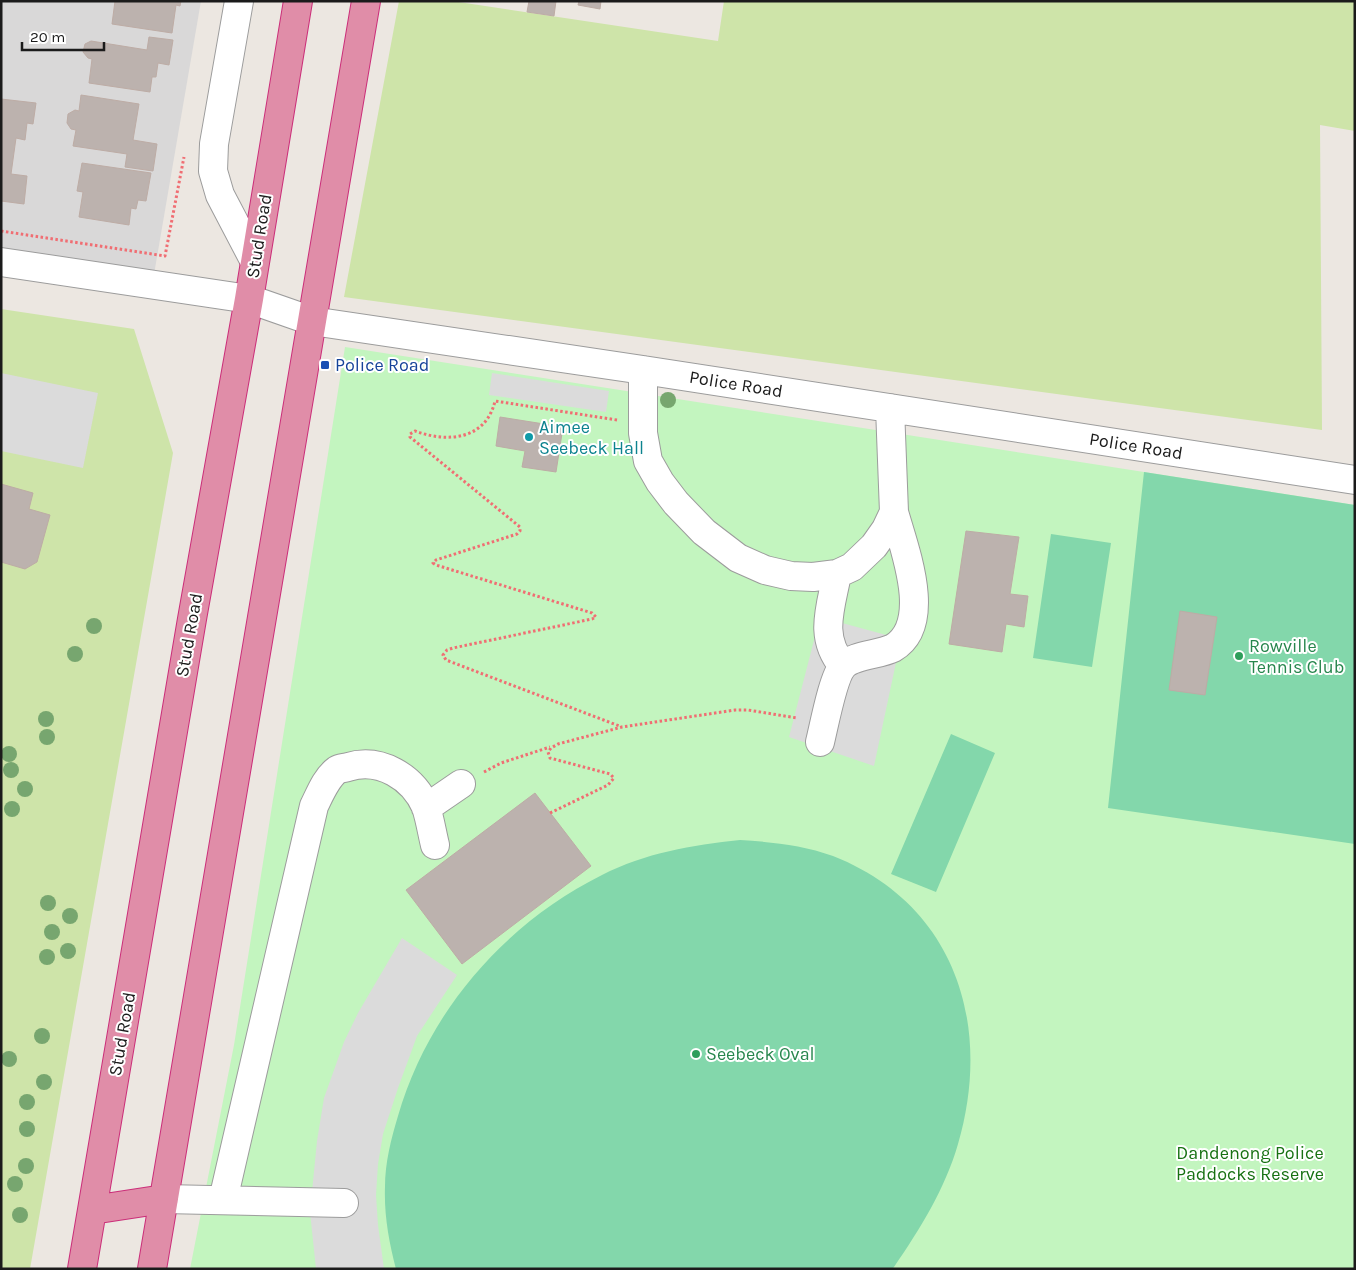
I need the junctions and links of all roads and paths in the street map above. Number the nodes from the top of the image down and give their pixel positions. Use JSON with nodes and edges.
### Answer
{"nodes":[{"id":1,"x":239,"y":1,"type":"edge"},
{"id":2,"x":298,"y":1,"type":"edge"},
{"id":3,"x":366,"y":1,"type":"edge"},
{"id":4,"x":1,"y":231,"type":"edge"},
{"id":5,"x":165,"y":256,"type":"dead end"},
{"id":6,"x":254,"y":260,"type":"junction"},
{"id":7,"x":1,"y":262,"type":"edge"},
{"id":8,"x":249,"y":299,"type":"junction"},
{"id":9,"x":312,"y":321,"type":"junction"},
{"id":10,"x":643,"y":370,"type":"junction"},
{"id":11,"x":890,"y":408,"type":"junction"},
{"id":12,"x":642,"y":424,"type":"junction"},
{"id":13,"x":1355,"y":480,"type":"edge"},
{"id":14,"x":894,"y":512,"type":"junction"},
{"id":15,"x":837,"y":574,"type":"junction"},
{"id":16,"x":843,"y":666,"type":"junction"},
{"id":17,"x":622,"y":727,"type":"junction"},
{"id":18,"x":822,"y":732,"type":"joint"},
{"id":19,"x":553,"y":746,"type":"junction"},
{"id":20,"x":461,"y":784,"type":"joint"},
{"id":21,"x":426,"y":808,"type":"junction"},
{"id":22,"x":550,"y":813,"type":"dead end"},
{"id":23,"x":435,"y":845,"type":"dead end"},
{"id":24,"x":164,"y":1199,"type":"junction"},
{"id":25,"x":223,"y":1200,"type":"junction"},
{"id":26,"x":344,"y":1203,"type":"dead end"},
{"id":27,"x":92,"y":1210,"type":"junction"},
{"id":28,"x":82,"y":1269,"type":"edge"},
{"id":29,"x":152,"y":1269,"type":"edge"}],
"edges":[{"from":1,"to":6,"type":"street"},
{"from":2,"to":6,"type":"highway","name":"Stud Road"},
{"from":3,"to":9,"type":"highway"},
{"from":4,"to":5,"type":"path"},
{"from":6,"to":8,"type":"highway","name":"Stud Road"},
{"from":7,"to":8,"type":"street","name":"Police Road"},
{"from":8,"to":9,"type":"street","name":"Police Road"},
{"from":8,"to":27,"type":"highway","name":"Stud Road"},
{"from":9,"to":10,"type":"street","name":"Police Road"},
{"from":9,"to":24,"type":"highway"},
{"from":10,"to":11,"type":"street","name":"Police Road"},
{"from":10,"to":12,"type":"street"},
{"from":11,"to":13,"type":"street","name":"Police Road"},
{"from":11,"to":14,"type":"street"},
{"from":12,"to":15,"type":"street"},
{"from":12,"to":17,"type":"path"},
{"from":14,"to":15,"type":"street"},
{"from":14,"to":16,"type":"street"},
{"from":15,"to":16,"type":"street"},
{"from":16,"to":18,"type":"street"},
{"from":17,"to":18,"type":"path"},
{"from":17,"to":19,"type":"path"},
{"from":19,"to":20,"type":"path"},
{"from":19,"to":22,"type":"path"},
{"from":20,"to":21,"type":"street"},
{"from":21,"to":23,"type":"street"},
{"from":21,"to":25,"type":"street"},
{"from":24,"to":25,"type":"street"},
{"from":24,"to":27,"type":"highway"},
{"from":24,"to":29,"type":"highway"},
{"from":25,"to":26,"type":"street"},
{"from":27,"to":28,"type":"highway","name":"Stud Road"}]}
